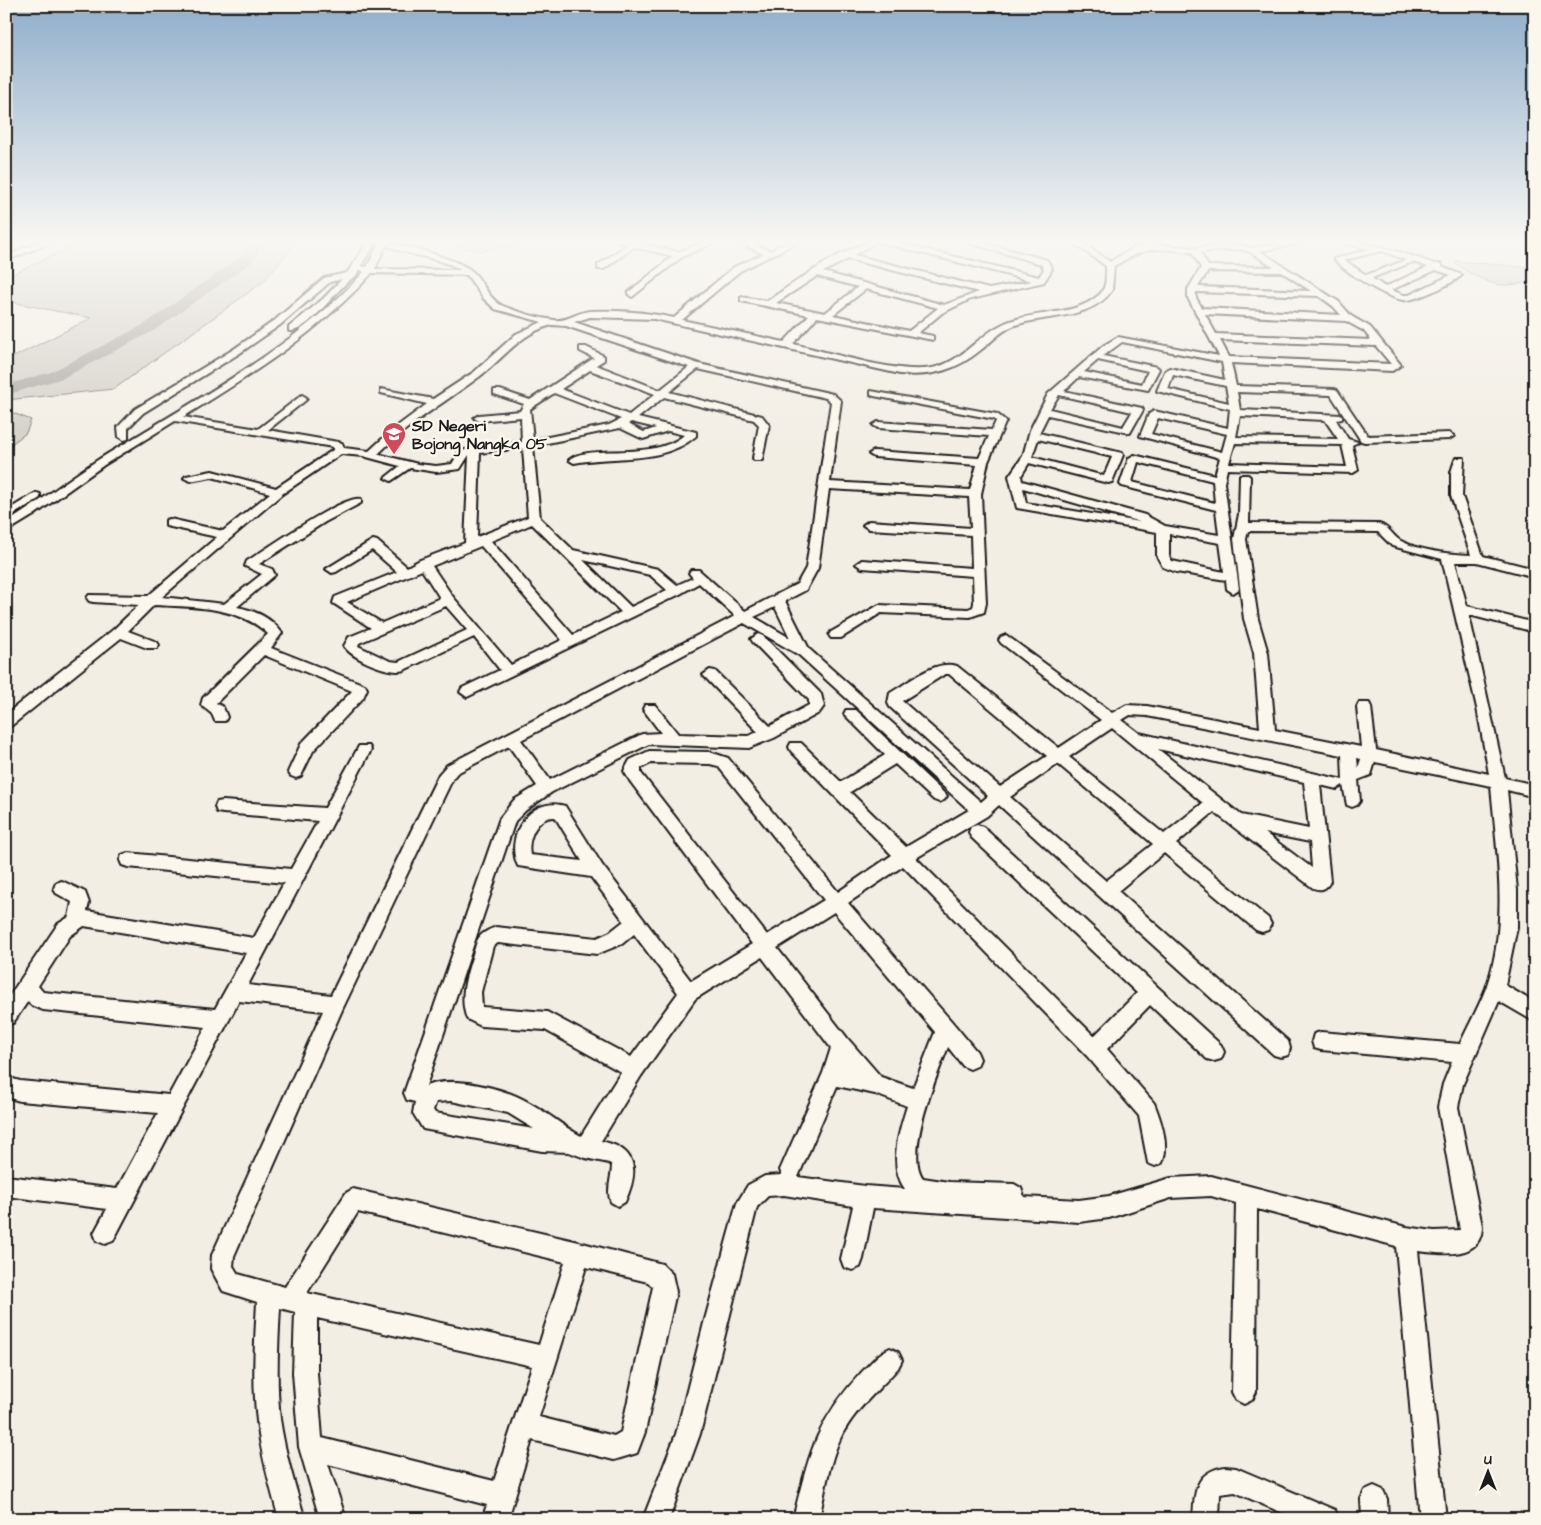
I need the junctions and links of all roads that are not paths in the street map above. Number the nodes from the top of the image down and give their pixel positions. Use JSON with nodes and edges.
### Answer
{"nodes":[{"id":1,"x":289,"y":313,"type":"edge"},
{"id":2,"x":311,"y":313,"type":"edge"},
{"id":3,"x":327,"y":313,"type":"edge"},
{"id":4,"x":520,"y":313,"type":"edge"},
{"id":5,"x":684,"y":313,"type":"edge"},
{"id":6,"x":811,"y":313,"type":"edge"},
{"id":7,"x":830,"y":313,"type":"edge"},
{"id":8,"x":934,"y":313,"type":"edge"},
{"id":9,"x":1057,"y":313,"type":"edge"},
{"id":10,"x":1201,"y":313,"type":"edge"},
{"id":11,"x":1246,"y":313,"type":"edge"},
{"id":12,"x":1344,"y":313,"type":"edge"},
{"id":13,"x":815,"y":314,"type":"junction"},
{"id":14,"x":827,"y":316,"type":"junction"},
{"id":15,"x":1348,"y":318,"type":"junction"},
{"id":16,"x":675,"y":321,"type":"junction"},
{"id":17,"x":554,"y":323,"type":"junction"},
{"id":18,"x":567,"y":323,"type":"junction"},
{"id":19,"x":911,"y":334,"type":"junction"},
{"id":20,"x":1213,"y":337,"type":"junction"},
{"id":21,"x":930,"y":338,"type":"dead end"},
{"id":22,"x":1377,"y":343,"type":"junction"},
{"id":23,"x":786,"y":345,"type":"junction"},
{"id":24,"x":583,"y":349,"type":"dead end"},
{"id":25,"x":1096,"y":357,"type":"junction"},
{"id":26,"x":1226,"y":360,"type":"junction"},
{"id":27,"x":589,"y":366,"type":"junction"},
{"id":28,"x":696,"y":366,"type":"junction"},
{"id":29,"x":1078,"y":374,"type":"junction"},
{"id":30,"x":1231,"y":386,"type":"junction"},
{"id":31,"x":553,"y":389,"type":"junction"},
{"id":32,"x":384,"y":391,"type":"dead end"},
{"id":33,"x":497,"y":392,"type":"dead end"},
{"id":34,"x":1057,"y":392,"type":"junction"},
{"id":35,"x":660,"y":393,"type":"junction"},
{"id":36,"x":874,"y":393,"type":"dead end"},
{"id":37,"x":302,"y":398,"type":"dead end"},
{"id":38,"x":436,"y":403,"type":"junction"},
{"id":39,"x":954,"y":408,"type":"junction"},
{"id":40,"x":527,"y":409,"type":"junction"},
{"id":41,"x":1235,"y":410,"type":"junction"},
{"id":42,"x":1044,"y":411,"type":"junction"},
{"id":43,"x":1328,"y":416,"type":"junction"},
{"id":44,"x":1351,"y":417,"type":"junction"},
{"id":45,"x":174,"y":418,"type":"junction"},
{"id":46,"x":479,"y":418,"type":"dead end"},
{"id":47,"x":625,"y":422,"type":"junction"},
{"id":48,"x":878,"y":425,"type":"dead end"},
{"id":49,"x":955,"y":430,"type":"junction"},
{"id":50,"x":259,"y":433,"type":"junction"},
{"id":51,"x":994,"y":433,"type":"junction"},
{"id":52,"x":1034,"y":434,"type":"junction"},
{"id":53,"x":1231,"y":436,"type":"junction"},
{"id":54,"x":1449,"y":436,"type":"dead end"},
{"id":55,"x":124,"y":437,"type":"junction"},
{"id":56,"x":1365,"y":439,"type":"junction"},
{"id":57,"x":1346,"y":443,"type":"junction"},
{"id":58,"x":529,"y":444,"type":"junction"},
{"id":59,"x":475,"y":450,"type":"junction"},
{"id":60,"x":576,"y":450,"type":"junction"},
{"id":61,"x":339,"y":452,"type":"junction"},
{"id":62,"x":874,"y":454,"type":"dead end"},
{"id":63,"x":371,"y":455,"type":"junction"},
{"id":64,"x":758,"y":458,"type":"dead end"},
{"id":65,"x":1026,"y":459,"type":"junction"},
{"id":66,"x":1460,"y":460,"type":"dead end"},
{"id":67,"x":1225,"y":461,"type":"junction"},
{"id":68,"x":983,"y":462,"type":"junction"},
{"id":69,"x":407,"y":465,"type":"junction"},
{"id":70,"x":456,"y":467,"type":"junction"},
{"id":71,"x":473,"y":468,"type":"junction"},
{"id":72,"x":1244,"y":477,"type":"dead end"},
{"id":73,"x":190,"y":478,"type":"dead end"},
{"id":74,"x":391,"y":478,"type":"dead end"},
{"id":75,"x":1219,"y":479,"type":"junction"},
{"id":76,"x":1016,"y":483,"type":"junction"},
{"id":77,"x":825,"y":485,"type":"junction"},
{"id":78,"x":278,"y":492,"type":"junction"},
{"id":79,"x":975,"y":494,"type":"junction"},
{"id":80,"x":357,"y":500,"type":"dead end"},
{"id":81,"x":1221,"y":508,"type":"junction"},
{"id":82,"x":6,"y":516,"type":"edge"},
{"id":83,"x":534,"y":519,"type":"junction"},
{"id":84,"x":170,"y":523,"type":"dead end"},
{"id":85,"x":869,"y":525,"type":"dead end"},
{"id":86,"x":1242,"y":527,"type":"junction"},
{"id":87,"x":6,"y":528,"type":"edge"},
{"id":88,"x":1163,"y":530,"type":"junction"},
{"id":89,"x":977,"y":532,"type":"junction"},
{"id":90,"x":225,"y":535,"type":"junction"},
{"id":91,"x":1226,"y":540,"type":"junction"},
{"id":92,"x":476,"y":541,"type":"junction"},
{"id":93,"x":571,"y":554,"type":"junction"},
{"id":94,"x":1447,"y":556,"type":"junction"},
{"id":95,"x":1477,"y":558,"type":"junction"},
{"id":96,"x":424,"y":563,"type":"junction"},
{"id":97,"x":862,"y":564,"type":"dead end"},
{"id":98,"x":332,"y":568,"type":"dead end"},
{"id":99,"x":405,"y":572,"type":"junction"},
{"id":100,"x":979,"y":572,"type":"junction"},
{"id":101,"x":1535,"y":573,"type":"edge"},
{"id":102,"x":676,"y":591,"type":"junction"},
{"id":103,"x":93,"y":598,"type":"dead end"},
{"id":104,"x":152,"y":600,"type":"junction"},
{"id":105,"x":448,"y":600,"type":"junction"},
{"id":106,"x":778,"y":600,"type":"junction"},
{"id":107,"x":227,"y":608,"type":"junction"},
{"id":108,"x":1461,"y":609,"type":"junction"},
{"id":109,"x":630,"y":613,"type":"junction"},
{"id":110,"x":745,"y":618,"type":"junction"},
{"id":111,"x":383,"y":628,"type":"junction"},
{"id":112,"x":1535,"y":628,"type":"edge"},
{"id":113,"x":476,"y":631,"type":"junction"},
{"id":114,"x":119,"y":632,"type":"junction"},
{"id":115,"x":836,"y":635,"type":"dead end"},
{"id":116,"x":758,"y":639,"type":"dead end"},
{"id":117,"x":1006,"y":640,"type":"dead end"},
{"id":118,"x":571,"y":642,"type":"junction"},
{"id":119,"x":152,"y":644,"type":"dead end"},
{"id":120,"x":262,"y":649,"type":"junction"},
{"id":121,"x":804,"y":652,"type":"junction"},
{"id":122,"x":508,"y":672,"type":"junction"},
{"id":123,"x":710,"y":675,"type":"dead end"},
{"id":124,"x":467,"y":692,"type":"dead end"},
{"id":125,"x":1364,"y":707,"type":"dead end"},
{"id":126,"x":650,"y":709,"type":"dead end"},
{"id":127,"x":852,"y":714,"type":"dead end"},
{"id":128,"x":220,"y":717,"type":"dead end"},
{"id":129,"x":1111,"y":720,"type":"junction"},
{"id":130,"x":6,"y":722,"type":"edge"},
{"id":131,"x":769,"y":734,"type":"junction"},
{"id":132,"x":1268,"y":736,"type":"junction"},
{"id":133,"x":1134,"y":737,"type":"junction"},
{"id":134,"x":512,"y":738,"type":"junction"},
{"id":135,"x":673,"y":738,"type":"junction"},
{"id":136,"x":796,"y":747,"type":"dead end"},
{"id":137,"x":364,"y":750,"type":"dead end"},
{"id":138,"x":1349,"y":751,"type":"junction"},
{"id":139,"x":1368,"y":755,"type":"junction"},
{"id":140,"x":895,"y":756,"type":"junction"},
{"id":141,"x":1057,"y":756,"type":"junction"},
{"id":142,"x":296,"y":772,"type":"dead end"},
{"id":143,"x":1311,"y":777,"type":"junction"},
{"id":144,"x":1344,"y":780,"type":"junction"},
{"id":145,"x":1498,"y":781,"type":"junction"},
{"id":146,"x":547,"y":788,"type":"junction"},
{"id":147,"x":839,"y":791,"type":"junction"},
{"id":148,"x":1535,"y":791,"type":"edge"},
{"id":149,"x":939,"y":796,"type":"dead end"},
{"id":150,"x":998,"y":796,"type":"junction"},
{"id":151,"x":1352,"y":802,"type":"dead end"},
{"id":152,"x":1214,"y":803,"type":"junction"},
{"id":153,"x":223,"y":807,"type":"dead end"},
{"id":154,"x":981,"y":811,"type":"junction"},
{"id":155,"x":329,"y":815,"type":"junction"},
{"id":156,"x":1235,"y":820,"type":"junction"},
{"id":157,"x":977,"y":832,"type":"dead end"},
{"id":158,"x":1316,"y":837,"type":"junction"},
{"id":159,"x":1163,"y":844,"type":"junction"},
{"id":160,"x":903,"y":857,"type":"junction"},
{"id":161,"x":128,"y":860,"type":"dead end"},
{"id":162,"x":596,"y":870,"type":"junction"},
{"id":163,"x":296,"y":877,"type":"junction"},
{"id":164,"x":62,"y":888,"type":"dead end"},
{"id":165,"x":1106,"y":892,"type":"junction"},
{"id":166,"x":836,"y":902,"type":"junction"},
{"id":167,"x":77,"y":919,"type":"junction"},
{"id":168,"x":635,"y":923,"type":"junction"},
{"id":169,"x":1262,"y":924,"type":"dead end"},
{"id":170,"x":766,"y":946,"type":"junction"},
{"id":171,"x":259,"y":947,"type":"junction"},
{"id":172,"x":28,"y":986,"type":"junction"},
{"id":173,"x":1495,"y":989,"type":"junction"},
{"id":174,"x":234,"y":992,"type":"junction"},
{"id":175,"x":1150,"y":992,"type":"junction"},
{"id":176,"x":689,"y":993,"type":"junction"},
{"id":177,"x":336,"y":1004,"type":"junction"},
{"id":178,"x":1535,"y":1013,"type":"edge"},
{"id":179,"x":6,"y":1016,"type":"edge"},
{"id":180,"x":220,"y":1019,"type":"junction"},
{"id":181,"x":946,"y":1029,"type":"junction"},
{"id":182,"x":1321,"y":1040,"type":"dead end"},
{"id":183,"x":842,"y":1046,"type":"junction"},
{"id":184,"x":1281,"y":1048,"type":"dead end"},
{"id":185,"x":1094,"y":1049,"type":"junction"},
{"id":186,"x":1214,"y":1052,"type":"dead end"},
{"id":187,"x":1465,"y":1054,"type":"junction"},
{"id":188,"x":970,"y":1059,"type":"dead end"},
{"id":189,"x":634,"y":1069,"type":"junction"},
{"id":190,"x":832,"y":1075,"type":"junction"},
{"id":191,"x":875,"y":1084,"type":"junction"},
{"id":192,"x":6,"y":1087,"type":"edge"},
{"id":193,"x":414,"y":1093,"type":"dead end"},
{"id":194,"x":918,"y":1100,"type":"junction"},
{"id":195,"x":174,"y":1106,"type":"junction"},
{"id":196,"x":577,"y":1145,"type":"junction"},
{"id":197,"x":1155,"y":1156,"type":"dead end"},
{"id":198,"x":790,"y":1170,"type":"dead end"},
{"id":199,"x":6,"y":1186,"type":"edge"},
{"id":200,"x":618,"y":1194,"type":"dead end"},
{"id":201,"x":1014,"y":1194,"type":"dead end"},
{"id":202,"x":1247,"y":1196,"type":"junction"},
{"id":203,"x":865,"y":1197,"type":"junction"},
{"id":204,"x":123,"y":1200,"type":"junction"},
{"id":205,"x":105,"y":1233,"type":"dead end"},
{"id":206,"x":1406,"y":1238,"type":"junction"},
{"id":207,"x":579,"y":1252,"type":"junction"},
{"id":208,"x":852,"y":1259,"type":"dead end"},
{"id":209,"x":288,"y":1299,"type":"junction"},
{"id":210,"x":546,"y":1358,"type":"junction"},
{"id":211,"x":890,"y":1360,"type":"dead end"},
{"id":212,"x":1244,"y":1392,"type":"dead end"},
{"id":213,"x":526,"y":1426,"type":"junction"},
{"id":214,"x":311,"y":1447,"type":"junction"},
{"id":215,"x":498,"y":1507,"type":"edge"},
{"id":216,"x":292,"y":1519,"type":"edge"},
{"id":217,"x":333,"y":1519,"type":"edge"},
{"id":218,"x":656,"y":1519,"type":"edge"},
{"id":219,"x":806,"y":1519,"type":"edge"},
{"id":220,"x":1206,"y":1519,"type":"edge"},
{"id":221,"x":1326,"y":1519,"type":"edge"},
{"id":222,"x":1433,"y":1519,"type":"edge"}],
"edges":[{"from":1,"to":55,"type":"street"},
{"from":2,"to":55,"type":"street"},
{"from":3,"to":45,"type":"street"},
{"from":4,"to":17,"type":"street"},
{"from":5,"to":16,"type":"street"},
{"from":6,"to":13,"type":"street"},
{"from":7,"to":14,"type":"street"},
{"from":8,"to":19,"type":"street"},
{"from":9,"to":23,"type":"street"},
{"from":10,"to":20,"type":"street"},
{"from":11,"to":15,"type":"street"},
{"from":12,"to":15,"type":"street"},
{"from":13,"to":14,"type":"street"},
{"from":13,"to":23,"type":"street"},
{"from":14,"to":19,"type":"street"},
{"from":15,"to":22,"type":"street"},
{"from":16,"to":18,"type":"street"},
{"from":16,"to":23,"type":"street"},
{"from":17,"to":18,"type":"street"},
{"from":17,"to":38,"type":"street"},
{"from":18,"to":28,"type":"street"},
{"from":19,"to":21,"type":"street"},
{"from":20,"to":22,"type":"street"},
{"from":20,"to":26,"type":"street"},
{"from":22,"to":26,"type":"street"},
{"from":24,"to":27,"type":"street"},
{"from":25,"to":26,"type":"street"},
{"from":25,"to":29,"type":"street"},
{"from":25,"to":29,"type":"street"},
{"from":26,"to":30,"type":"street"},
{"from":27,"to":31,"type":"street"},
{"from":27,"to":35,"type":"street"},
{"from":28,"to":35,"type":"street"},
{"from":28,"to":77,"type":"street"},
{"from":29,"to":34,"type":"street"},
{"from":30,"to":41,"type":"street"},
{"from":30,"to":41,"type":"street"},
{"from":30,"to":44,"type":"street"},
{"from":31,"to":40,"type":"street"},
{"from":31,"to":47,"type":"street"},
{"from":32,"to":38,"type":"street"},
{"from":33,"to":40,"type":"street"},
{"from":34,"to":42,"type":"street"},
{"from":34,"to":42,"type":"street"},
{"from":35,"to":47,"type":"street"},
{"from":35,"to":64,"type":"street"},
{"from":36,"to":39,"type":"street"},
{"from":37,"to":50,"type":"street"},
{"from":38,"to":63,"type":"street"},
{"from":39,"to":49,"type":"street"},
{"from":39,"to":51,"type":"street"},
{"from":40,"to":46,"type":"street"},
{"from":40,"to":58,"type":"street"},
{"from":41,"to":43,"type":"street"},
{"from":41,"to":53,"type":"street"},
{"from":42,"to":52,"type":"street"},
{"from":43,"to":44,"type":"street"},
{"from":43,"to":57,"type":"street"},
{"from":44,"to":56,"type":"street"},
{"from":45,"to":50,"type":"street"},
{"from":45,"to":87,"type":"street"},
{"from":47,"to":60,"type":"street"},
{"from":47,"to":60,"type":"street"},
{"from":48,"to":49,"type":"street"},
{"from":49,"to":51,"type":"street"},
{"from":50,"to":61,"type":"street"},
{"from":51,"to":68,"type":"street"},
{"from":52,"to":65,"type":"street"},
{"from":52,"to":65,"type":"street"},
{"from":53,"to":57,"type":"street"},
{"from":53,"to":67,"type":"street"},
{"from":53,"to":67,"type":"street"},
{"from":54,"to":56,"type":"street"},
{"from":55,"to":82,"type":"street"},
{"from":56,"to":57,"type":"street"},
{"from":57,"to":67,"type":"street"},
{"from":58,"to":59,"type":"street"},
{"from":58,"to":60,"type":"street"},
{"from":58,"to":83,"type":"street"},
{"from":59,"to":70,"type":"street"},
{"from":59,"to":71,"type":"street"},
{"from":61,"to":63,"type":"street"},
{"from":61,"to":78,"type":"street"},
{"from":62,"to":68,"type":"street"},
{"from":63,"to":69,"type":"street"},
{"from":65,"to":76,"type":"street"},
{"from":66,"to":95,"type":"street"},
{"from":67,"to":75,"type":"street"},
{"from":68,"to":79,"type":"street"},
{"from":69,"to":70,"type":"street"},
{"from":69,"to":74,"type":"street"},
{"from":70,"to":71,"type":"street"},
{"from":71,"to":92,"type":"street"},
{"from":72,"to":86,"type":"street"},
{"from":73,"to":78,"type":"street"},
{"from":75,"to":81,"type":"street"},
{"from":75,"to":81,"type":"street"},
{"from":76,"to":88,"type":"street"},
{"from":76,"to":88,"type":"street"},
{"from":77,"to":79,"type":"street"},
{"from":77,"to":106,"type":"street"},
{"from":78,"to":90,"type":"street"},
{"from":79,"to":89,"type":"street"},
{"from":80,"to":107,"type":"street"},
{"from":81,"to":91,"type":"street"},
{"from":83,"to":92,"type":"street"},
{"from":83,"to":93,"type":"street"},
{"from":84,"to":90,"type":"street"},
{"from":85,"to":89,"type":"street"},
{"from":86,"to":94,"type":"street"},
{"from":86,"to":132,"type":"street"},
{"from":88,"to":91,"type":"street"},
{"from":88,"to":91,"type":"street"},
{"from":89,"to":100,"type":"street"},
{"from":90,"to":104,"type":"street"},
{"from":92,"to":96,"type":"street"},
{"from":92,"to":118,"type":"street"},
{"from":93,"to":102,"type":"street"},
{"from":93,"to":109,"type":"street"},
{"from":94,"to":95,"type":"street"},
{"from":94,"to":108,"type":"street"},
{"from":95,"to":101,"type":"street"},
{"from":96,"to":99,"type":"street"},
{"from":96,"to":105,"type":"street"},
{"from":97,"to":100,"type":"street"},
{"from":98,"to":99,"type":"street"},
{"from":99,"to":111,"type":"street"},
{"from":100,"to":115,"type":"street"},
{"from":102,"to":109,"type":"street"},
{"from":102,"to":110,"type":"street"},
{"from":103,"to":104,"type":"street"},
{"from":104,"to":107,"type":"street"},
{"from":104,"to":114,"type":"street"},
{"from":105,"to":111,"type":"street"},
{"from":105,"to":113,"type":"street"},
{"from":106,"to":110,"type":"street"},
{"from":106,"to":121,"type":"street"},
{"from":107,"to":120,"type":"street"},
{"from":108,"to":112,"type":"street"},
{"from":108,"to":145,"type":"street"},
{"from":109,"to":118,"type":"street"},
{"from":110,"to":121,"type":"street"},
{"from":110,"to":134,"type":"street"},
{"from":111,"to":113,"type":"street"},
{"from":113,"to":122,"type":"street"},
{"from":114,"to":119,"type":"street"},
{"from":114,"to":130,"type":"street"},
{"from":116,"to":131,"type":"street"},
{"from":117,"to":129,"type":"street"},
{"from":118,"to":122,"type":"street"},
{"from":120,"to":128,"type":"street"},
{"from":120,"to":142,"type":"street"},
{"from":121,"to":154,"type":"street"},
{"from":122,"to":124,"type":"street"},
{"from":123,"to":131,"type":"street"},
{"from":125,"to":139,"type":"street"},
{"from":126,"to":135,"type":"street"},
{"from":127,"to":140,"type":"street"},
{"from":129,"to":132,"type":"street"},
{"from":129,"to":133,"type":"street"},
{"from":129,"to":141,"type":"street"},
{"from":131,"to":135,"type":"street"},
{"from":132,"to":138,"type":"street"},
{"from":133,"to":143,"type":"street"},
{"from":133,"to":152,"type":"street"},
{"from":134,"to":146,"type":"street"},
{"from":134,"to":177,"type":"street"},
{"from":135,"to":146,"type":"street"},
{"from":136,"to":147,"type":"street"},
{"from":137,"to":155,"type":"street"},
{"from":138,"to":139,"type":"street"},
{"from":138,"to":144,"type":"street"},
{"from":139,"to":144,"type":"street"},
{"from":139,"to":145,"type":"street"},
{"from":140,"to":147,"type":"street"},
{"from":140,"to":149,"type":"street"},
{"from":141,"to":150,"type":"street"},
{"from":141,"to":150,"type":"street"},
{"from":141,"to":159,"type":"street"},
{"from":143,"to":144,"type":"street"},
{"from":143,"to":158,"type":"street"},
{"from":144,"to":151,"type":"street"},
{"from":145,"to":148,"type":"street"},
{"from":145,"to":173,"type":"street"},
{"from":146,"to":193,"type":"street"},
{"from":147,"to":160,"type":"street"},
{"from":150,"to":154,"type":"street"},
{"from":150,"to":165,"type":"street"},
{"from":152,"to":156,"type":"street"},
{"from":152,"to":159,"type":"street"},
{"from":153,"to":155,"type":"street"},
{"from":154,"to":160,"type":"street"},
{"from":155,"to":163,"type":"street"},
{"from":156,"to":158,"type":"street"},
{"from":156,"to":158,"type":"street"},
{"from":157,"to":175,"type":"street"},
{"from":159,"to":165,"type":"street"},
{"from":159,"to":169,"type":"street"},
{"from":160,"to":166,"type":"street"},
{"from":160,"to":185,"type":"street"},
{"from":161,"to":163,"type":"street"},
{"from":162,"to":162,"type":"street"},
{"from":162,"to":168,"type":"street"},
{"from":163,"to":171,"type":"street"},
{"from":164,"to":167,"type":"street"},
{"from":165,"to":184,"type":"street"},
{"from":166,"to":170,"type":"street"},
{"from":166,"to":170,"type":"street"},
{"from":166,"to":181,"type":"street"},
{"from":167,"to":171,"type":"street"},
{"from":167,"to":172,"type":"street"},
{"from":168,"to":176,"type":"street"},
{"from":168,"to":189,"type":"street"},
{"from":170,"to":176,"type":"street"},
{"from":170,"to":183,"type":"street"},
{"from":171,"to":174,"type":"street"},
{"from":172,"to":179,"type":"street"},
{"from":172,"to":180,"type":"street"},
{"from":173,"to":178,"type":"street"},
{"from":173,"to":187,"type":"street"},
{"from":174,"to":177,"type":"street"},
{"from":174,"to":180,"type":"street"},
{"from":175,"to":185,"type":"street"},
{"from":175,"to":186,"type":"street"},
{"from":176,"to":189,"type":"street"},
{"from":177,"to":209,"type":"street"},
{"from":180,"to":195,"type":"street"},
{"from":181,"to":188,"type":"street"},
{"from":181,"to":194,"type":"street"},
{"from":182,"to":187,"type":"street"},
{"from":183,"to":190,"type":"street"},
{"from":183,"to":191,"type":"street"},
{"from":185,"to":197,"type":"street"},
{"from":187,"to":206,"type":"street"},
{"from":189,"to":196,"type":"street"},
{"from":190,"to":191,"type":"street"},
{"from":190,"to":198,"type":"street"},
{"from":191,"to":194,"type":"street"},
{"from":192,"to":195,"type":"street"},
{"from":194,"to":201,"type":"street"},
{"from":195,"to":204,"type":"street"},
{"from":196,"to":196,"type":"street"},
{"from":196,"to":200,"type":"street"},
{"from":199,"to":204,"type":"street"},
{"from":202,"to":203,"type":"street"},
{"from":202,"to":206,"type":"street"},
{"from":202,"to":212,"type":"street"},
{"from":203,"to":208,"type":"street"},
{"from":203,"to":218,"type":"street"},
{"from":204,"to":205,"type":"street"},
{"from":206,"to":222,"type":"street"},
{"from":207,"to":209,"type":"street"},
{"from":207,"to":210,"type":"street"},
{"from":207,"to":213,"type":"street"},
{"from":209,"to":210,"type":"street"},
{"from":209,"to":214,"type":"street"},
{"from":209,"to":216,"type":"street"},
{"from":210,"to":213,"type":"street"},
{"from":211,"to":219,"type":"street"},
{"from":213,"to":215,"type":"street"},
{"from":214,"to":215,"type":"street"},
{"from":214,"to":217,"type":"street"},
{"from":220,"to":221,"type":"street"}]}
